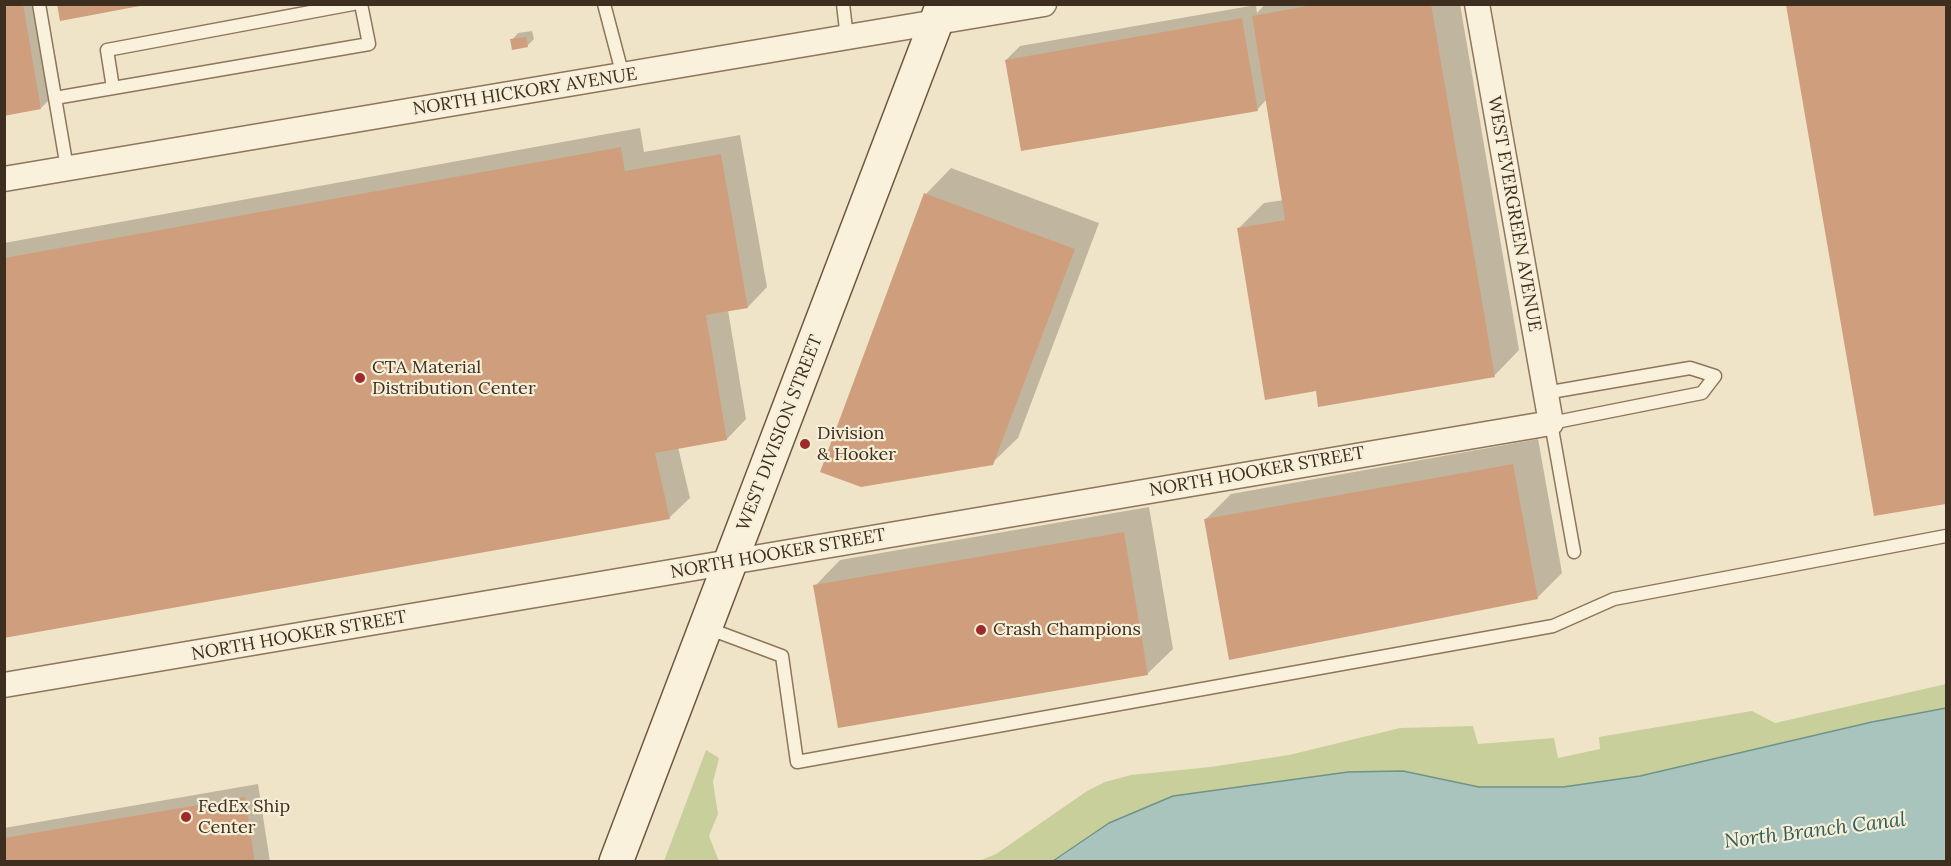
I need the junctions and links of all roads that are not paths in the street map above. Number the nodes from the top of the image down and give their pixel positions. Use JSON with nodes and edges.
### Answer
{"nodes":[{"id":1,"x":39,"y":4,"type":"edge"},
{"id":2,"x":353,"y":4,"type":"edge"},
{"id":3,"x":361,"y":4,"type":"edge"},
{"id":4,"x":604,"y":4,"type":"edge"},
{"id":5,"x":843,"y":4,"type":"edge"},
{"id":6,"x":1044,"y":4,"type":"edge"},
{"id":7,"x":1477,"y":4,"type":"edge"},
{"id":8,"x":940,"y":15,"type":"edge"},
{"id":9,"x":847,"y":38,"type":"junction"},
{"id":10,"x":623,"y":76,"type":"junction"},
{"id":11,"x":113,"y":88,"type":"junction"},
{"id":12,"x":55,"y":98,"type":"junction"},
{"id":13,"x":66,"y":168,"type":"junction"},
{"id":14,"x":4,"y":179,"type":"edge"},
{"id":15,"x":1545,"y":393,"type":"junction"},
{"id":16,"x":1551,"y":423,"type":"junction"},
{"id":17,"x":1947,"y":536,"type":"edge"},
{"id":18,"x":1574,"y":552,"type":"dead end"},
{"id":19,"x":730,"y":563,"type":"junction"},
{"id":20,"x":706,"y":627,"type":"junction"},
{"id":21,"x":4,"y":685,"type":"edge"},
{"id":22,"x":616,"y":861,"type":"edge"}],
"edges":[{"from":1,"to":12,"type":"lane"},
{"from":2,"to":11,"type":"lane"},
{"from":3,"to":11,"type":"lane"},
{"from":4,"to":10,"type":"lane"},
{"from":5,"to":9,"type":"lane"},
{"from":6,"to":8,"type":"street","name":"NORTH HICKORY AVENUE"},
{"from":7,"to":15,"type":"street","name":"WEST EVERGREEN AVENUE"},
{"from":8,"to":9,"type":"street","name":"NORTH HICKORY AVENUE"},
{"from":8,"to":19,"type":"main road","name":"WEST DIVISION STREET"},
{"from":9,"to":10,"type":"street","name":"NORTH HICKORY AVENUE"},
{"from":10,"to":13,"type":"street","name":"NORTH HICKORY AVENUE"},
{"from":11,"to":12,"type":"lane"},
{"from":12,"to":13,"type":"lane"},
{"from":13,"to":14,"type":"street","name":"NORTH HICKORY AVENUE"},
{"from":15,"to":16,"type":"street","name":"WEST EVERGREEN AVENUE"},
{"from":15,"to":16,"type":"lane"},
{"from":16,"to":18,"type":"lane"},
{"from":16,"to":19,"type":"street","name":"NORTH HOOKER STREET"},
{"from":17,"to":20,"type":"lane"},
{"from":19,"to":20,"type":"main road","name":"WEST DIVISION STREET"},
{"from":19,"to":21,"type":"street","name":"NORTH HOOKER STREET"},
{"from":20,"to":22,"type":"main road","name":"WEST DIVISION STREET"}]}
